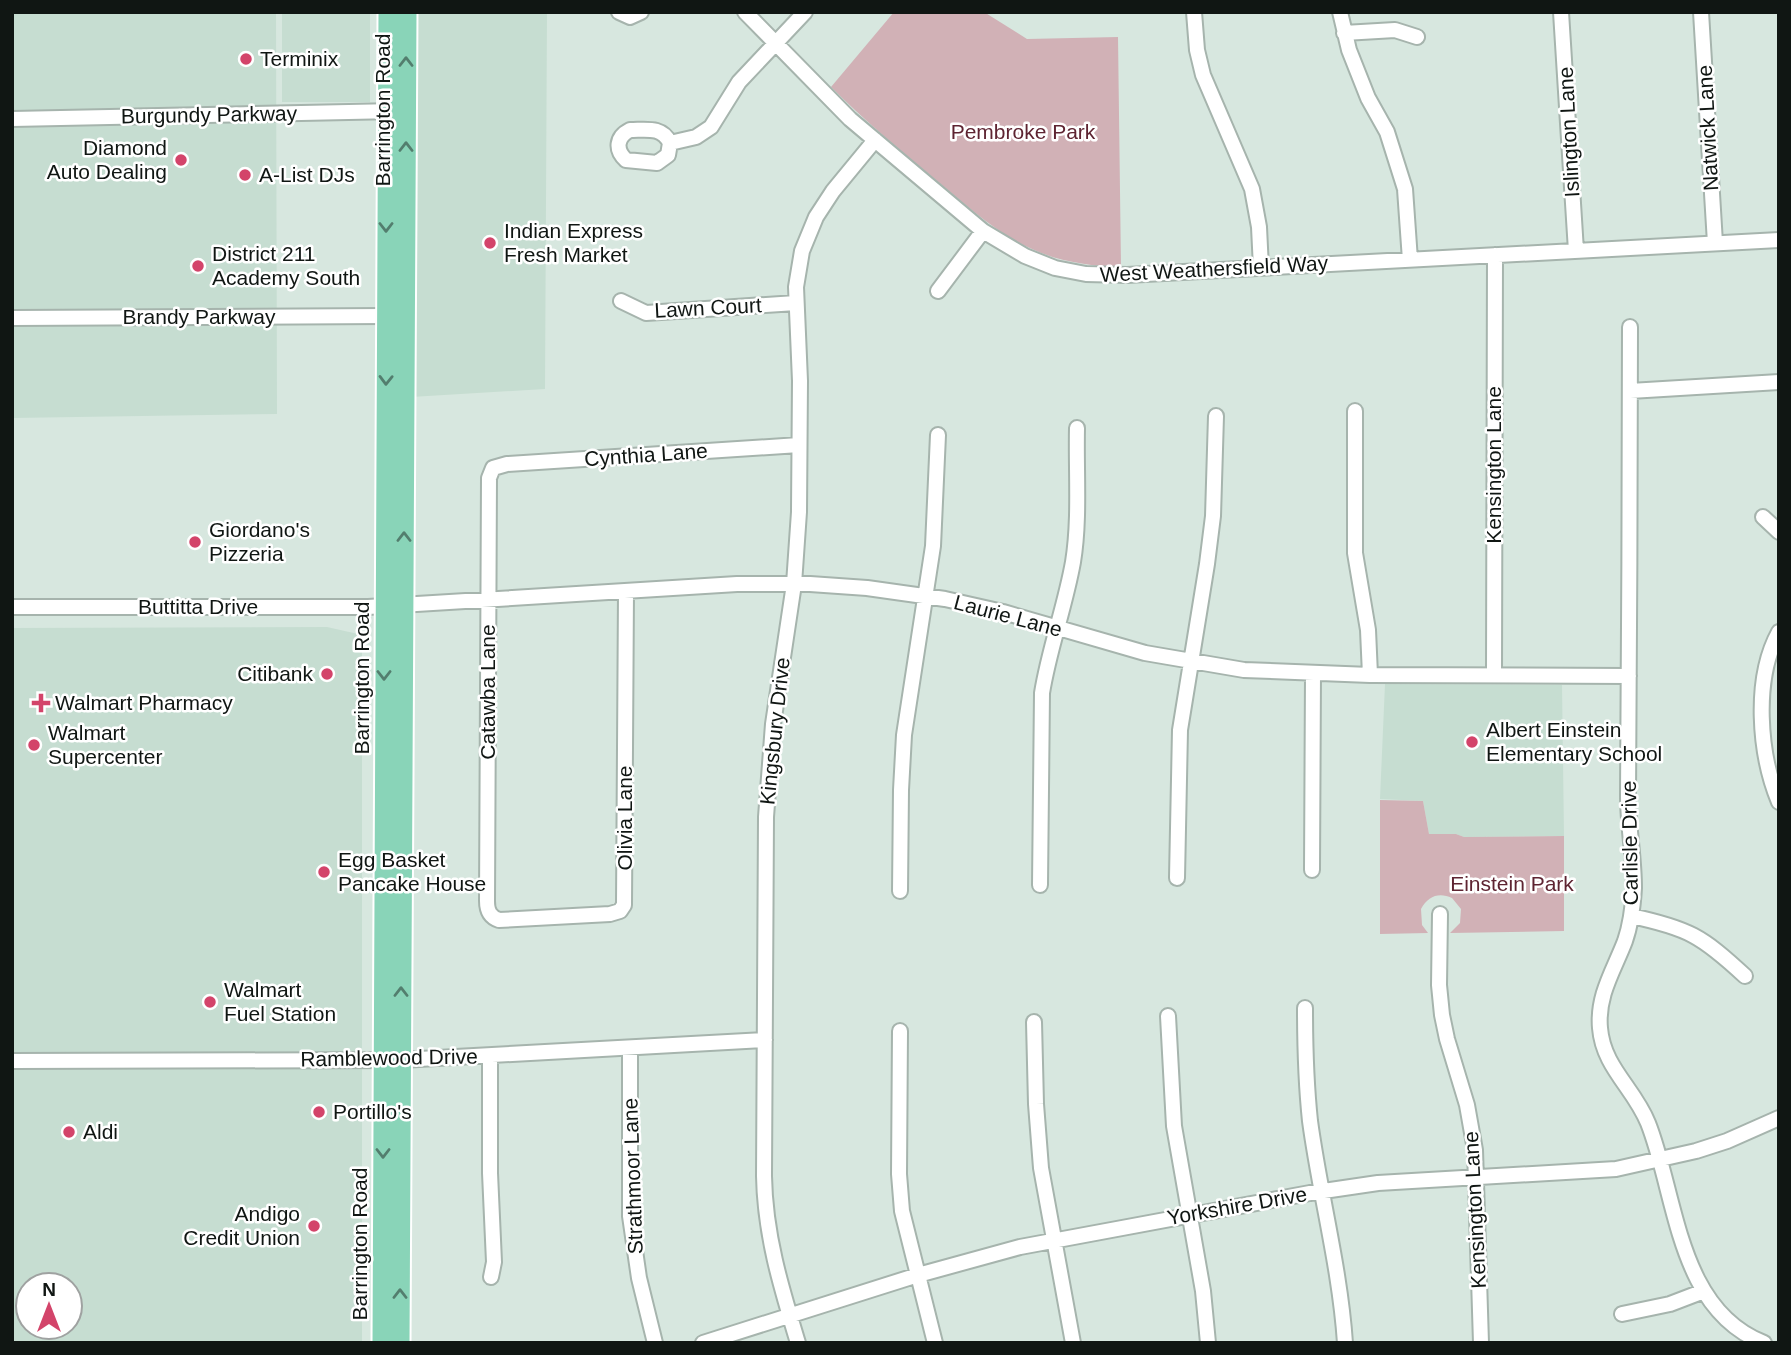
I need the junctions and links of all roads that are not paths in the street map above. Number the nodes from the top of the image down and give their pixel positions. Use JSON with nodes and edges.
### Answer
{"nodes":[{"id":1,"x":388,"y":12,"type":"edge"},
{"id":2,"x":407,"y":12,"type":"edge"},
{"id":3,"x":619,"y":12,"type":"edge"},
{"id":4,"x":641,"y":12,"type":"edge"},
{"id":5,"x":745,"y":12,"type":"edge"},
{"id":6,"x":805,"y":12,"type":"edge"},
{"id":7,"x":1194,"y":12,"type":"edge"},
{"id":8,"x":1340,"y":12,"type":"edge"},
{"id":9,"x":1561,"y":12,"type":"edge"},
{"id":10,"x":1701,"y":12,"type":"edge"},
{"id":11,"x":1344,"y":33,"type":"junction"},
{"id":12,"x":1417,"y":37,"type":"dead end"},
{"id":13,"x":776,"y":44,"type":"junction"},
{"id":14,"x":396,"y":111,"type":"junction"},
{"id":15,"x":12,"y":119,"type":"edge"},
{"id":16,"x":875,"y":140,"type":"junction"},
{"id":17,"x":670,"y":143,"type":"dead end"},
{"id":18,"x":982,"y":231,"type":"junction"},
{"id":19,"x":1779,"y":240,"type":"edge"},
{"id":20,"x":1715,"y":243,"type":"junction"},
{"id":21,"x":1576,"y":251,"type":"junction"},
{"id":22,"x":1494,"y":255,"type":"junction"},
{"id":23,"x":1410,"y":260,"type":"junction"},
{"id":24,"x":1261,"y":268,"type":"junction"},
{"id":25,"x":938,"y":291,"type":"dead end"},
{"id":26,"x":621,"y":301,"type":"dead end"},
{"id":27,"x":796,"y":303,"type":"junction"},
{"id":28,"x":386,"y":316,"type":"junction"},
{"id":29,"x":12,"y":318,"type":"edge"},
{"id":30,"x":1630,"y":327,"type":"dead end"},
{"id":31,"x":1779,"y":382,"type":"edge"},
{"id":32,"x":1630,"y":391,"type":"junction"},
{"id":33,"x":1355,"y":411,"type":"dead end"},
{"id":34,"x":1216,"y":416,"type":"dead end"},
{"id":35,"x":1077,"y":428,"type":"dead end"},
{"id":36,"x":938,"y":435,"type":"dead end"},
{"id":37,"x":799,"y":445,"type":"junction"},
{"id":38,"x":493,"y":468,"type":"joint"},
{"id":39,"x":1763,"y":517,"type":"dead end"},
{"id":40,"x":1779,"y":532,"type":"edge"},
{"id":41,"x":794,"y":584,"type":"junction"},
{"id":42,"x":626,"y":592,"type":"junction"},
{"id":43,"x":926,"y":596,"type":"junction"},
{"id":44,"x":489,"y":600,"type":"junction"},
{"id":45,"x":394,"y":606,"type":"junction"},
{"id":46,"x":12,"y":607,"type":"edge"},
{"id":47,"x":1057,"y":628,"type":"junction"},
{"id":48,"x":1779,"y":632,"type":"edge"},
{"id":49,"x":1189,"y":662,"type":"junction"},
{"id":50,"x":1313,"y":674,"type":"junction"},
{"id":51,"x":1494,"y":674,"type":"junction"},
{"id":52,"x":1370,"y":675,"type":"junction"},
{"id":53,"x":1629,"y":676,"type":"junction"},
{"id":54,"x":1779,"y":802,"type":"edge"},
{"id":55,"x":1312,"y":870,"type":"dead end"},
{"id":56,"x":1177,"y":878,"type":"dead end"},
{"id":57,"x":1040,"y":885,"type":"dead end"},
{"id":58,"x":900,"y":891,"type":"dead end"},
{"id":59,"x":1440,"y":914,"type":"dead end"},
{"id":60,"x":491,"y":915,"type":"joint"},
{"id":61,"x":1631,"y":916,"type":"junction"},
{"id":62,"x":1745,"y":976,"type":"dead end"},
{"id":63,"x":1306,"y":1008,"type":"dead end"},
{"id":64,"x":1168,"y":1016,"type":"dead end"},
{"id":65,"x":1034,"y":1022,"type":"dead end"},
{"id":66,"x":900,"y":1031,"type":"dead end"},
{"id":67,"x":765,"y":1040,"type":"junction"},
{"id":68,"x":631,"y":1048,"type":"junction"},
{"id":69,"x":491,"y":1056,"type":"junction"},
{"id":70,"x":12,"y":1061,"type":"edge"},
{"id":71,"x":392,"y":1061,"type":"junction"},
{"id":72,"x":1779,"y":1118,"type":"edge"},
{"id":73,"x":1659,"y":1161,"type":"junction"},
{"id":74,"x":1476,"y":1177,"type":"junction"},
{"id":75,"x":1322,"y":1191,"type":"junction"},
{"id":76,"x":1189,"y":1215,"type":"junction"},
{"id":77,"x":1054,"y":1241,"type":"junction"},
{"id":78,"x":918,"y":1275,"type":"junction"},
{"id":79,"x":491,"y":1277,"type":"dead end"},
{"id":80,"x":1704,"y":1291,"type":"junction"},
{"id":81,"x":1622,"y":1314,"type":"dead end"},
{"id":82,"x":789,"y":1315,"type":"junction"},
{"id":83,"x":382,"y":1343,"type":"edge"},
{"id":84,"x":400,"y":1343,"type":"edge"},
{"id":85,"x":655,"y":1343,"type":"edge"},
{"id":86,"x":703,"y":1343,"type":"edge"},
{"id":87,"x":798,"y":1343,"type":"edge"},
{"id":88,"x":935,"y":1343,"type":"edge"},
{"id":89,"x":1073,"y":1343,"type":"edge"},
{"id":90,"x":1208,"y":1343,"type":"edge"},
{"id":91,"x":1345,"y":1343,"type":"edge"},
{"id":92,"x":1480,"y":1343,"type":"edge"},
{"id":93,"x":1764,"y":1343,"type":"edge"}],
"edges":[{"from":1,"to":14,"type":"main road","name":"Barrington Road"},
{"from":14,"to":2,"type":"main road","name":"Barrington Road","one_way":true},
{"from":3,"to":4,"type":"street"},
{"from":5,"to":13,"type":"street","name":"West Weathersfield Way"},
{"from":6,"to":13,"type":"street"},
{"from":7,"to":24,"type":"street"},
{"from":8,"to":11,"type":"street"},
{"from":9,"to":21,"type":"street","name":"Islington Lane"},
{"from":10,"to":20,"type":"street","name":"Natwick Lane"},
{"from":11,"to":12,"type":"street"},
{"from":11,"to":23,"type":"street"},
{"from":13,"to":16,"type":"street","name":"West Weathersfield Way"},
{"from":13,"to":17,"type":"street"},
{"from":14,"to":15,"type":"street","name":"Burgundy Parkway"},
{"from":14,"to":28,"type":"main road","name":"Barrington Road","one_way":true},
{"from":45,"to":14,"type":"main road","name":"Barrington Road","one_way":true},
{"from":16,"to":18,"type":"street","name":"West Weathersfield Way"},
{"from":16,"to":27,"type":"street","name":"Kingsbury Drive"},
{"from":18,"to":24,"type":"street","name":"West Weathersfield Way"},
{"from":18,"to":25,"type":"street"},
{"from":19,"to":20,"type":"street","name":"West Weathersfield Way"},
{"from":20,"to":21,"type":"street","name":"West Weathersfield Way"},
{"from":21,"to":22,"type":"street","name":"West Weathersfield Way"},
{"from":22,"to":23,"type":"street","name":"West Weathersfield Way"},
{"from":22,"to":51,"type":"street","name":"Kensington Lane"},
{"from":23,"to":24,"type":"street","name":"West Weathersfield Way"},
{"from":26,"to":27,"type":"street","name":"Lawn Court"},
{"from":27,"to":37,"type":"street","name":"Kingsbury Drive"},
{"from":28,"to":29,"type":"street","name":"Brandy Parkway"},
{"from":28,"to":45,"type":"main road","name":"Barrington Road","one_way":true},
{"from":30,"to":32,"type":"street","name":"Carlisle Drive"},
{"from":31,"to":32,"type":"street"},
{"from":32,"to":53,"type":"street","name":"Carlisle Drive"},
{"from":33,"to":52,"type":"street"},
{"from":34,"to":49,"type":"street"},
{"from":35,"to":47,"type":"street"},
{"from":36,"to":43,"type":"street"},
{"from":37,"to":38,"type":"street","name":"Cynthia Lane"},
{"from":37,"to":41,"type":"street","name":"Kingsbury Drive"},
{"from":38,"to":44,"type":"street","name":"Catawba Lane"},
{"from":39,"to":40,"type":"street"},
{"from":41,"to":42,"type":"street","name":"Laurie Lane"},
{"from":41,"to":43,"type":"street","name":"Laurie Lane"},
{"from":41,"to":67,"type":"street","name":"Kingsbury Drive"},
{"from":42,"to":44,"type":"street","name":"Laurie Lane"},
{"from":42,"to":60,"type":"street","name":"Olivia Lane"},
{"from":43,"to":47,"type":"street","name":"Laurie Lane"},
{"from":43,"to":58,"type":"street"},
{"from":44,"to":45,"type":"street","name":"Laurie Lane"},
{"from":44,"to":60,"type":"street","name":"Catawba Lane"},
{"from":45,"to":46,"type":"street","name":"Buttitta Drive"},
{"from":45,"to":71,"type":"main road","name":"Barrington Road"},
{"from":47,"to":49,"type":"street","name":"Laurie Lane"},
{"from":47,"to":57,"type":"street"},
{"from":48,"to":54,"type":"street"},
{"from":49,"to":50,"type":"street","name":"Laurie Lane"},
{"from":49,"to":56,"type":"street"},
{"from":50,"to":52,"type":"street","name":"Laurie Lane"},
{"from":50,"to":55,"type":"street"},
{"from":51,"to":52,"type":"street","name":"Laurie Lane"},
{"from":51,"to":53,"type":"street","name":"Laurie Lane"},
{"from":53,"to":61,"type":"street","name":"Carlisle Drive"},
{"from":59,"to":74,"type":"street","name":"Kensington Lane"},
{"from":61,"to":62,"type":"street"},
{"from":61,"to":73,"type":"street","name":"Carlisle Drive"},
{"from":63,"to":75,"type":"street"},
{"from":64,"to":76,"type":"street"},
{"from":65,"to":77,"type":"street"},
{"from":66,"to":78,"type":"street"},
{"from":67,"to":68,"type":"street","name":"Ramblewood Drive"},
{"from":67,"to":82,"type":"street","name":"Kingsbury Drive"},
{"from":68,"to":69,"type":"street","name":"Ramblewood Drive"},
{"from":68,"to":85,"type":"street","name":"Strathmoor Lane"},
{"from":69,"to":71,"type":"street","name":"Ramblewood Drive"},
{"from":69,"to":79,"type":"street"},
{"from":70,"to":71,"type":"street","name":"Ramblewood Drive"},
{"from":71,"to":83,"type":"main road","name":"Barrington Road","one_way":true},
{"from":84,"to":71,"type":"main road","name":"Barrington Road","one_way":true},
{"from":72,"to":73,"type":"street","name":"Yorkshire Drive"},
{"from":73,"to":74,"type":"street","name":"Yorkshire Drive"},
{"from":73,"to":80,"type":"street","name":"Carlisle Drive"},
{"from":74,"to":75,"type":"street","name":"Yorkshire Drive"},
{"from":74,"to":92,"type":"street","name":"Kensington Lane"},
{"from":75,"to":76,"type":"street","name":"Yorkshire Drive"},
{"from":75,"to":91,"type":"street"},
{"from":76,"to":77,"type":"street","name":"Yorkshire Drive"},
{"from":76,"to":90,"type":"street"},
{"from":77,"to":78,"type":"street","name":"Yorkshire Drive"},
{"from":77,"to":89,"type":"street"},
{"from":78,"to":82,"type":"street","name":"Yorkshire Drive"},
{"from":78,"to":88,"type":"street"},
{"from":80,"to":81,"type":"street"},
{"from":80,"to":93,"type":"street","name":"Carlisle Drive"},
{"from":82,"to":86,"type":"street","name":"Yorkshire Drive"},
{"from":82,"to":87,"type":"street","name":"Kingsbury Drive"}]}
